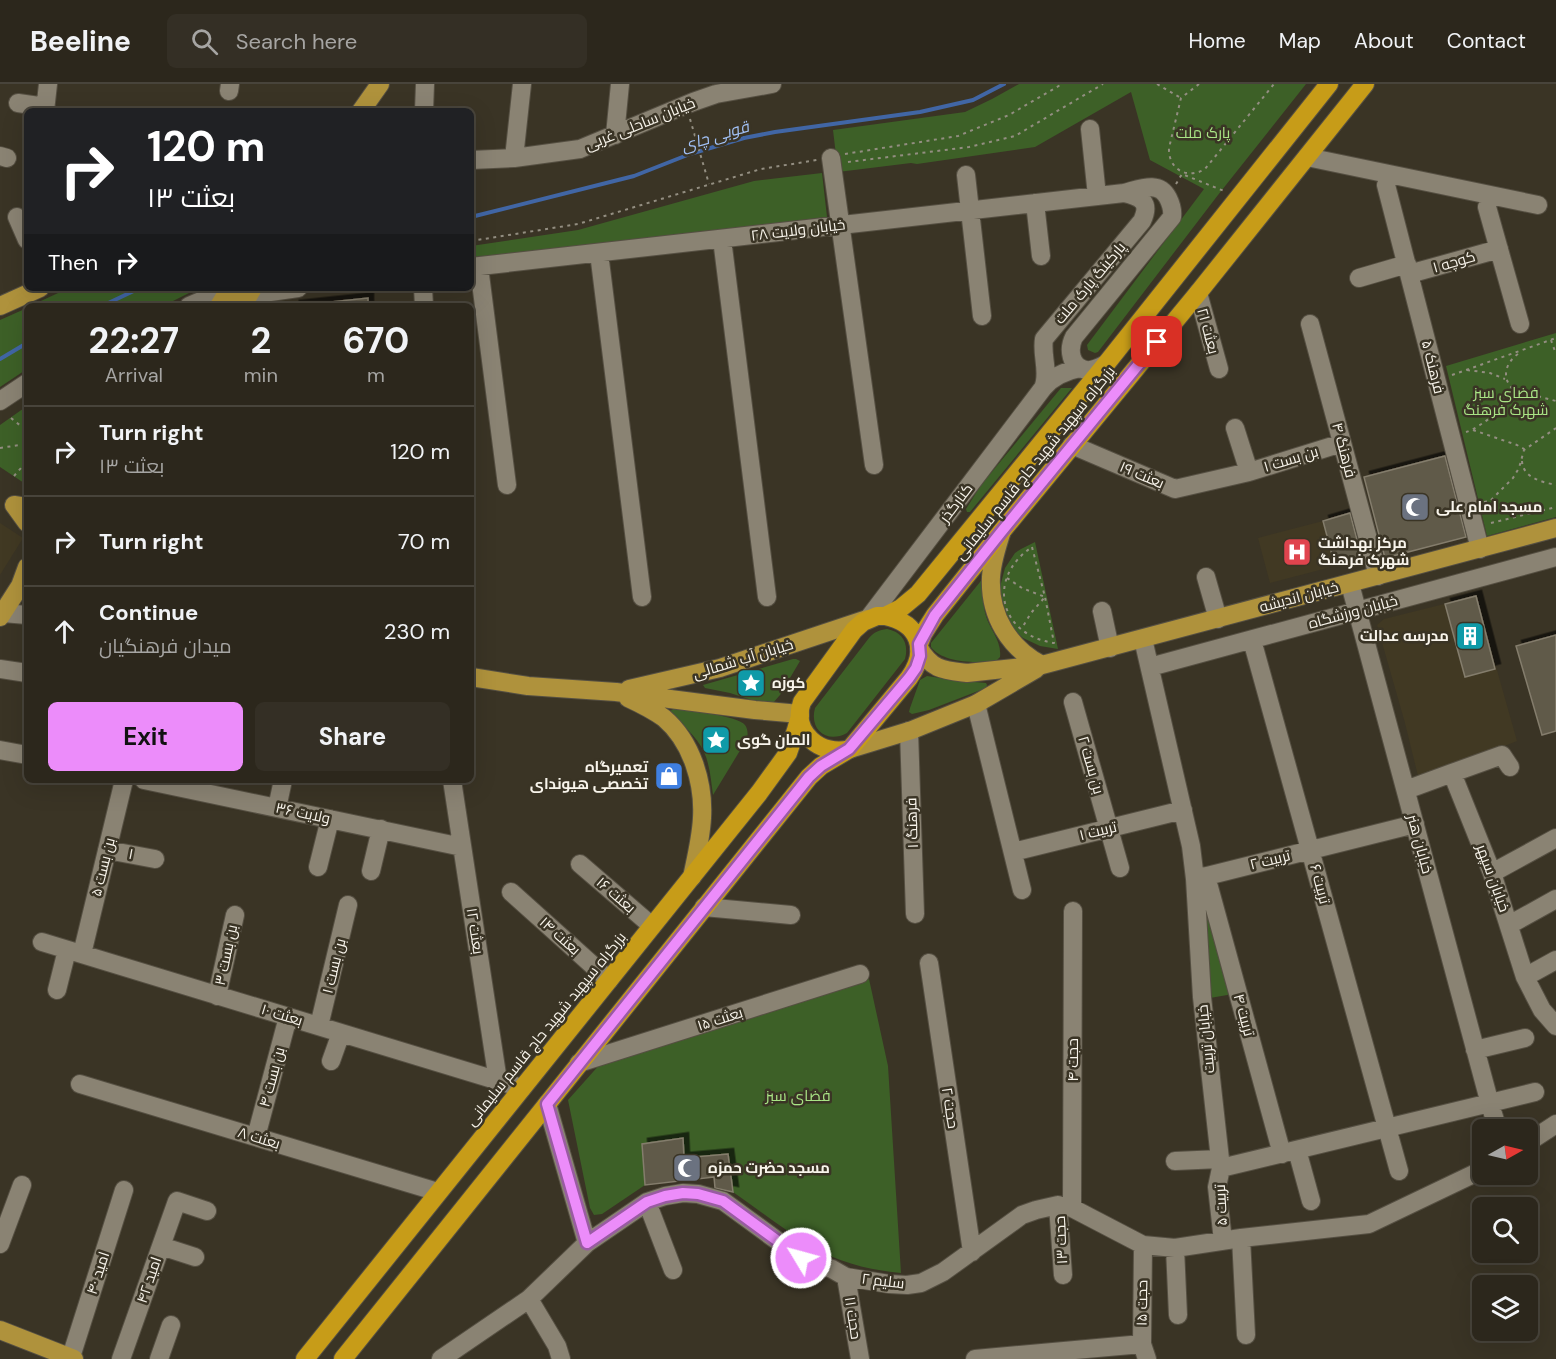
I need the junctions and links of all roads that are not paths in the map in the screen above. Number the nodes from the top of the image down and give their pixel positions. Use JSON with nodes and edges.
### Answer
{"nodes":[{"id":1,"x":48,"y":84,"type":"edge"},
{"id":2,"x":380,"y":84,"type":"edge"},
{"id":3,"x":425,"y":84,"type":"edge"},
{"id":4,"x":522,"y":84,"type":"edge"},
{"id":5,"x":620,"y":84,"type":"edge"},
{"id":6,"x":772,"y":84,"type":"edge"},
{"id":7,"x":1329,"y":84,"type":"edge"},
{"id":8,"x":1365,"y":84,"type":"edge"},
{"id":9,"x":717,"y":89,"type":"edge"},
{"id":10,"x":18,"y":103,"type":"dead end"},
{"id":11,"x":41,"y":108,"type":"edge"},
{"id":12,"x":46,"y":108,"type":"edge"},
{"id":13,"x":363,"y":108,"type":"edge"},
{"id":14,"x":423,"y":108,"type":"edge"},
{"id":15,"x":1090,"y":129,"type":"dead end"},
{"id":16,"x":615,"y":135,"type":"junction"},
{"id":17,"x":836,"y":157,"type":"road end"},
{"id":18,"x":1307,"y":157,"type":"junction"},
{"id":19,"x":514,"y":158,"type":"junction"},
{"id":20,"x":474,"y":160,"type":"edge"},
{"id":21,"x":966,"y":175,"type":"dead end"},
{"id":22,"x":1386,"y":186,"type":"dead end"},
{"id":23,"x":1124,"y":193,"type":"junction"},
{"id":24,"x":1097,"y":196,"type":"junction"},
{"id":25,"x":1035,"y":203,"type":"junction"},
{"id":26,"x":1538,"y":205,"type":"dead end"},
{"id":27,"x":1487,"y":207,"type":"dead end"},
{"id":28,"x":970,"y":210,"type":"junction"},
{"id":29,"x":1172,"y":217,"type":"joint"},
{"id":30,"x":16,"y":218,"type":"dead end"},
{"id":31,"x":840,"y":225,"type":"junction"},
{"id":32,"x":24,"y":234,"type":"edge"},
{"id":33,"x":722,"y":239,"type":"junction"},
{"id":34,"x":1499,"y":249,"type":"junction"},
{"id":35,"x":599,"y":253,"type":"junction"},
{"id":36,"x":1041,"y":256,"type":"dead end"},
{"id":37,"x":475,"y":267,"type":"edge"},
{"id":38,"x":1408,"y":269,"type":"junction"},
{"id":39,"x":1359,"y":278,"type":"dead end"},
{"id":40,"x":33,"y":291,"type":"edge"},
{"id":41,"x":251,"y":291,"type":"edge"},
{"id":42,"x":1198,"y":293,"type":"junction"},
{"id":43,"x":231,"y":294,"type":"edge"},
{"id":44,"x":200,"y":303,"type":"edge"},
{"id":45,"x":0,"y":306,"type":"edge"},
{"id":46,"x":982,"y":316,"type":"dead end"},
{"id":47,"x":1310,"y":324,"type":"dead end"},
{"id":48,"x":1520,"y":324,"type":"dead end"},
{"id":49,"x":1070,"y":350,"type":"junction"},
{"id":50,"x":1043,"y":352,"type":"junction"},
{"id":51,"x":1106,"y":364,"type":"junction"},
{"id":52,"x":1080,"y":368,"type":"junction"},
{"id":53,"x":1219,"y":369,"type":"dead end"},
{"id":54,"x":24,"y":385,"type":"edge"},
{"id":55,"x":1043,"y":388,"type":"junction"},
{"id":56,"x":0,"y":401,"type":"edge"},
{"id":57,"x":1235,"y":428,"type":"dead end"},
{"id":58,"x":1342,"y":443,"type":"junction"},
{"id":59,"x":1072,"y":445,"type":"junction"},
{"id":60,"x":874,"y":465,"type":"dead end"},
{"id":61,"x":1249,"y":472,"type":"junction"},
{"id":62,"x":507,"y":485,"type":"dead end"},
{"id":63,"x":14,"y":503,"type":"edge"},
{"id":64,"x":24,"y":518,"type":"edge"},
{"id":65,"x":1556,"y":528,"type":"edge"},
{"id":66,"x":1002,"y":531,"type":"junction"},
{"id":67,"x":1480,"y":549,"type":"junction"},
{"id":68,"x":1556,"y":557,"type":"edge"},
{"id":69,"x":1378,"y":576,"type":"junction"},
{"id":70,"x":1206,"y":577,"type":"dead end"},
{"id":71,"x":24,"y":583,"type":"edge"},
{"id":72,"x":1350,"y":584,"type":"junction"},
{"id":73,"x":642,"y":597,"type":"dead end"},
{"id":74,"x":767,"y":597,"type":"dead end"},
{"id":75,"x":1102,"y":611,"type":"dead end"},
{"id":76,"x":1358,"y":611,"type":"junction"},
{"id":77,"x":1,"y":615,"type":"edge"},
{"id":78,"x":24,"y":615,"type":"edge"},
{"id":79,"x":877,"y":617,"type":"junction"},
{"id":80,"x":1218,"y":620,"type":"junction"},
{"id":81,"x":1143,"y":639,"type":"junction"},
{"id":82,"x":1252,"y":640,"type":"junction"},
{"id":83,"x":919,"y":646,"type":"junction"},
{"id":84,"x":1110,"y":648,"type":"junction"},
{"id":85,"x":1042,"y":665,"type":"junction"},
{"id":86,"x":1150,"y":667,"type":"junction"},
{"id":87,"x":0,"y":669,"type":"edge"},
{"id":88,"x":24,"y":673,"type":"edge"},
{"id":89,"x":474,"y":677,"type":"edge"},
{"id":90,"x":616,"y":692,"type":"junction"},
{"id":91,"x":1073,"y":702,"type":"dead end"},
{"id":92,"x":976,"y":704,"type":"junction"},
{"id":93,"x":800,"y":714,"type":"junction"},
{"id":94,"x":909,"y":731,"type":"junction"},
{"id":95,"x":849,"y":749,"type":"junction"},
{"id":96,"x":0,"y":750,"type":"edge"},
{"id":97,"x":24,"y":754,"type":"edge"},
{"id":98,"x":1510,"y":767,"type":"dead end"},
{"id":99,"x":1452,"y":773,"type":"junction"},
{"id":100,"x":123,"y":783,"type":"edge"},
{"id":101,"x":282,"y":783,"type":"edge"},
{"id":102,"x":452,"y":783,"type":"edge"},
{"id":103,"x":185,"y":784,"type":"edge"},
{"id":104,"x":1406,"y":790,"type":"junction"},
{"id":105,"x":277,"y":808,"type":"junction"},
{"id":106,"x":1183,"y":810,"type":"junction"},
{"id":107,"x":330,"y":819,"type":"junction"},
{"id":108,"x":1415,"y":824,"type":"junction"},
{"id":109,"x":1108,"y":828,"type":"junction"},
{"id":110,"x":381,"y":829,"type":"junction"},
{"id":111,"x":1556,"y":838,"type":"edge"},
{"id":112,"x":462,"y":847,"type":"junction"},
{"id":113,"x":107,"y":850,"type":"junction"},
{"id":114,"x":1310,"y":850,"type":"junction"},
{"id":115,"x":1013,"y":852,"type":"junction"},
{"id":116,"x":155,"y":859,"type":"dead end"},
{"id":117,"x":580,"y":864,"type":"dead end"},
{"id":118,"x":318,"y":867,"type":"dead end"},
{"id":119,"x":1120,"y":868,"type":"dead end"},
{"id":120,"x":371,"y":870,"type":"dead end"},
{"id":121,"x":1492,"y":873,"type":"junction"},
{"id":122,"x":692,"y":877,"type":"junction"},
{"id":123,"x":1200,"y":878,"type":"junction"},
{"id":124,"x":1022,"y":890,"type":"dead end"},
{"id":125,"x":511,"y":892,"type":"dead end"},
{"id":126,"x":1556,"y":899,"type":"edge"},
{"id":127,"x":348,"y":905,"type":"dead end"},
{"id":128,"x":704,"y":907,"type":"junction"},
{"id":129,"x":1073,"y":911,"type":"dead end"},
{"id":130,"x":915,"y":914,"type":"dead end"},
{"id":131,"x":235,"y":915,"type":"dead end"},
{"id":132,"x":791,"y":915,"type":"dead end"},
{"id":133,"x":1509,"y":925,"type":"junction"},
{"id":134,"x":652,"y":926,"type":"junction"},
{"id":135,"x":42,"y":942,"type":"dead end"},
{"id":136,"x":74,"y":952,"type":"junction"},
{"id":137,"x":1556,"y":960,"type":"edge"},
{"id":138,"x":929,"y":963,"type":"dead end"},
{"id":139,"x":860,"y":975,"type":"dead end"},
{"id":140,"x":1525,"y":977,"type":"junction"},
{"id":141,"x":609,"y":980,"type":"junction"},
{"id":142,"x":57,"y":990,"type":"dead end"},
{"id":143,"x":217,"y":996,"type":"junction"},
{"id":144,"x":288,"y":1017,"type":"junction"},
{"id":145,"x":1554,"y":1020,"type":"edge"},
{"id":146,"x":319,"y":1026,"type":"junction"},
{"id":147,"x":341,"y":1033,"type":"junction"},
{"id":148,"x":1525,"y":1038,"type":"dead end"},
{"id":149,"x":1475,"y":1050,"type":"junction"},
{"id":150,"x":331,"y":1061,"type":"dead end"},
{"id":151,"x":579,"y":1063,"type":"junction"},
{"id":152,"x":498,"y":1081,"type":"junction"},
{"id":153,"x":80,"y":1084,"type":"dead end"},
{"id":154,"x":522,"y":1088,"type":"junction"},
{"id":155,"x":1535,"y":1092,"type":"dead end"},
{"id":156,"x":547,"y":1104,"type":"junction"},
{"id":157,"x":1490,"y":1104,"type":"junction"},
{"id":158,"x":1495,"y":1119,"type":"edge"},
{"id":159,"x":1556,"y":1124,"type":"edge"},
{"id":160,"x":1387,"y":1128,"type":"junction"},
{"id":161,"x":1538,"y":1136,"type":"edge"},
{"id":162,"x":256,"y":1137,"type":"junction"},
{"id":163,"x":1289,"y":1152,"type":"junction"},
{"id":164,"x":1175,"y":1161,"type":"dead end"},
{"id":165,"x":1221,"y":1164,"type":"junction"},
{"id":166,"x":1399,"y":1171,"type":"dead end"},
{"id":167,"x":1472,"y":1175,"type":"edge"},
{"id":168,"x":22,"y":1185,"type":"dead end"},
{"id":169,"x":124,"y":1190,"type":"dead end"},
{"id":170,"x":438,"y":1192,"type":"junction"},
{"id":171,"x":1311,"y":1201,"type":"dead end"},
{"id":172,"x":647,"y":1202,"type":"junction"},
{"id":173,"x":1065,"y":1206,"type":"junction"},
{"id":174,"x":207,"y":1211,"type":"dead end"},
{"id":175,"x":1241,"y":1238,"type":"junction"},
{"id":176,"x":1223,"y":1241,"type":"junction"},
{"id":177,"x":587,"y":1243,"type":"junction"},
{"id":178,"x":0,"y":1244,"type":"edge"},
{"id":179,"x":1143,"y":1245,"type":"junction"},
{"id":180,"x":161,"y":1246,"type":"junction"},
{"id":181,"x":1175,"y":1248,"type":"junction"},
{"id":182,"x":972,"y":1252,"type":"junction"},
{"id":183,"x":195,"y":1257,"type":"dead end"},
{"id":184,"x":673,"y":1270,"type":"dead end"},
{"id":185,"x":1063,"y":1275,"type":"dead end"},
{"id":186,"x":846,"y":1276,"type":"junction"},
{"id":187,"x":529,"y":1299,"type":"junction"},
{"id":188,"x":1178,"y":1315,"type":"dead end"},
{"id":189,"x":171,"y":1325,"type":"dead end"},
{"id":190,"x":0,"y":1330,"type":"edge"},
{"id":191,"x":1246,"y":1335,"type":"dead end"},
{"id":192,"x":1145,"y":1352,"type":"edge"},
{"id":193,"x":461,"y":1353,"type":"edge"},
{"id":194,"x":46,"y":1354,"type":"edge"},
{"id":195,"x":72,"y":1358,"type":"edge"},
{"id":196,"x":855,"y":1358,"type":"edge"},
{"id":197,"x":121,"y":1359,"type":"edge"},
{"id":198,"x":159,"y":1359,"type":"edge"},
{"id":199,"x":304,"y":1359,"type":"edge"},
{"id":200,"x":343,"y":1359,"type":"edge"},
{"id":201,"x":441,"y":1359,"type":"edge"},
{"id":202,"x":561,"y":1359,"type":"edge"},
{"id":203,"x":975,"y":1359,"type":"edge"}],
"edges":[{"from":1,"to":12,"type":"street"},
{"from":2,"to":13,"type":"main road"},
{"from":3,"to":14,"type":"street"},
{"from":4,"to":19,"type":"street"},
{"from":5,"to":16,"type":"street"},
{"from":6,"to":9,"type":"street","name":"خیابان ساحلی غربی"},
{"from":7,"to":51,"type":"highway","name":"بزرگراه سپهبد شهید حاج قاسم سلیمانی"},
{"from":8,"to":18,"type":"highway","name":"بزرگراه سپهبد شهید حاج قاسم سلیمانی"},
{"from":9,"to":16,"type":"street","name":"خیابان ساحلی غربی"},
{"from":10,"to":11,"type":"street"},
{"from":15,"to":24,"type":"street"},
{"from":16,"to":19,"type":"street","name":"خیابان ساحلی غربی"},
{"from":17,"to":31,"type":"street"},
{"from":18,"to":26,"type":"street"},
{"from":18,"to":42,"type":"highway","name":"بزرگراه سپهبد شهید حاج قاسم سلیمانی"},
{"from":19,"to":20,"type":"street","name":"خیابان ساحلی غربی"},
{"from":21,"to":28,"type":"street"},
{"from":22,"to":38,"type":"street","name":"فرهنک ۵"},
{"from":23,"to":24,"type":"street","name":"خیابان ولایت ۲۸"},
{"from":23,"to":29,"type":"street","name":"خیابان ولایت ۲۸"},
{"from":23,"to":50,"type":"street","name":"پارکینگ پارک ملت"},
{"from":24,"to":25,"type":"street","name":"خیابان ولایت ۲۸"},
{"from":25,"to":28,"type":"street","name":"خیابان ولایت ۲۸"},
{"from":25,"to":36,"type":"street"},
{"from":27,"to":34,"type":"street"},
{"from":28,"to":31,"type":"street","name":"خیابان ولایت ۲۸"},
{"from":28,"to":46,"type":"street"},
{"from":29,"to":49,"type":"street","name":"پارکینگ پارک ملت"},
{"from":30,"to":32,"type":"street"},
{"from":31,"to":33,"type":"street","name":"خیابان ولایت ۲۸"},
{"from":31,"to":60,"type":"street"},
{"from":33,"to":35,"type":"street","name":"خیابان ولایت ۲۸"},
{"from":33,"to":74,"type":"street"},
{"from":34,"to":38,"type":"street","name":"کوچه ۱"},
{"from":34,"to":48,"type":"street"},
{"from":35,"to":37,"type":"street","name":"خیابان ولایت ۲۸"},
{"from":35,"to":73,"type":"street"},
{"from":37,"to":62,"type":"street"},
{"from":38,"to":39,"type":"street","name":"کوچه ۱"},
{"from":38,"to":67,"type":"street","name":"فرهنک ۵"},
{"from":40,"to":45,"type":"main road"},
{"from":41,"to":43,"type":"street"},
{"from":42,"to":53,"type":"street","name":"بعثت ۲۱"},
{"from":42,"to":59,"type":"highway","name":"بزرگراه سپهبد شهید حاج قاسم سلیمانی"},
{"from":43,"to":44,"type":"street"},
{"from":47,"to":58,"type":"street","name":"فرهنگ ۴"},
{"from":49,"to":50,"type":"street"},
{"from":49,"to":52,"type":"street"},
{"from":50,"to":55,"type":"street","name":"پارکینگ پارک ملت"},
{"from":51,"to":52,"type":"street"},
{"from":51,"to":79,"type":"highway","name":"بزرگراه سپهبد شهید حاج قاسم سلیمانی"},
{"from":52,"to":55,"type":"street","name":"کنارگذر"},
{"from":54,"to":56,"type":"street"},
{"from":55,"to":79,"type":"street","name":"کنارگذر"},
{"from":57,"to":61,"type":"street","name":"بن بست ۱"},
{"from":58,"to":61,"type":"street","name":"بن بست ۱"},
{"from":58,"to":69,"type":"street","name":"فرهنگ ۴"},
{"from":59,"to":61,"type":"street","name":"بعثت ۱۹"},
{"from":59,"to":66,"type":"highway","name":"بزرگراه سپهبد شهید حاج قاسم سلیمانی"},
{"from":63,"to":64,"type":"main road"},
{"from":65,"to":67,"type":"main road","name":"خیابان اندیشه"},
{"from":66,"to":83,"type":"highway","name":"بزرگراه سپهبد شهید حاج قاسم سلیمانی"},
{"from":66,"to":85,"type":"main road"},
{"from":67,"to":69,"type":"main road","name":"خیابان اندیشه"},
{"from":68,"to":76,"type":"street","name":"خیابان ورزشگاه"},
{"from":69,"to":72,"type":"main road","name":"خیابان اندیشه"},
{"from":70,"to":80,"type":"street"},
{"from":71,"to":77,"type":"main road"},
{"from":72,"to":76,"type":"street","name":"خیابان هنر"},
{"from":72,"to":80,"type":"main road","name":"خیابان اندیشه"},
{"from":75,"to":84,"type":"street"},
{"from":76,"to":82,"type":"street","name":"خیابان ورزشگاه"},
{"from":76,"to":104,"type":"street","name":"خیابان هنر"},
{"from":77,"to":78,"type":"street"},
{"from":79,"to":83,"type":"highway"},
{"from":79,"to":90,"type":"main road","name":"خیابان آب شمالی"},
{"from":79,"to":93,"type":"highway","name":"بزرگراه سپهبد شهید حاج قاسم سلیمانی"},
{"from":80,"to":81,"type":"main road","name":"خیابان اندیشه"},
{"from":81,"to":84,"type":"main road","name":"خیابان اندیشه"},
{"from":81,"to":86,"type":"street","name":"خیابان تربیت"},
{"from":82,"to":86,"type":"street","name":"خیابان ورزشگاه"},
{"from":82,"to":114,"type":"street","name":"تربیت ۶"},
{"from":83,"to":85,"type":"main road","name":"خیابان اندیشه"},
{"from":83,"to":95,"type":"highway","name":"بزرگراه سپهبد شهید حاج قاسم سلیمانی"},
{"from":84,"to":85,"type":"main road","name":"خیابان اندیشه"},
{"from":85,"to":92,"type":"main road","name":"خیابان اندیشه"},
{"from":86,"to":106,"type":"street","name":"خیابان تربیت"},
{"from":87,"to":88,"type":"street"},
{"from":89,"to":90,"type":"main road","name":"خیابان آب شمالی"},
{"from":90,"to":93,"type":"main road","name":"خیابان آب شمالی"},
{"from":90,"to":122,"type":"main road"},
{"from":91,"to":109,"type":"street","name":"بن بست ۲"},
{"from":92,"to":94,"type":"main road","name":"خیابان اندیشه"},
{"from":92,"to":115,"type":"street"},
{"from":93,"to":95,"type":"highway"},
{"from":93,"to":122,"type":"highway","name":"بزرگراه سپهبد شهید حاج قاسم سلیمانی"},
{"from":94,"to":95,"type":"main road","name":"خیابان اندیشه"},
{"from":94,"to":130,"type":"street","name":"فرهنگ ۱"},
{"from":95,"to":128,"type":"highway"},
{"from":96,"to":97,"type":"street"},
{"from":98,"to":99,"type":"street"},
{"from":99,"to":104,"type":"street"},
{"from":99,"to":121,"type":"street","name":"خیابان سپهر"},
{"from":100,"to":113,"type":"street","name":"بن بست ۵"},
{"from":101,"to":105,"type":"street"},
{"from":102,"to":112,"type":"street","name":"بعثت ۱۲"},
{"from":103,"to":105,"type":"street","name":"ولایت ۳۶"},
{"from":104,"to":108,"type":"street","name":"خیابان هنر"},
{"from":105,"to":107,"type":"street","name":"ولایت ۳۶"},
{"from":106,"to":109,"type":"street","name":"تربیت ۱"},
{"from":106,"to":123,"type":"street","name":"خیابان تربیت"},
{"from":107,"to":110,"type":"street","name":"ولایت ۳۶"},
{"from":107,"to":118,"type":"street"},
{"from":108,"to":114,"type":"street","name":"تربیت ۲"},
{"from":108,"to":149,"type":"street","name":"خیابان هنر"},
{"from":109,"to":115,"type":"street","name":"تربیت ۱"},
{"from":109,"to":119,"type":"street"},
{"from":110,"to":112,"type":"street","name":"ولایت ۳۶"},
{"from":110,"to":120,"type":"street"},
{"from":111,"to":121,"type":"street"},
{"from":112,"to":152,"type":"street","name":"بعثت ۱۲"},
{"from":113,"to":116,"type":"street","name":"۱"},
{"from":113,"to":136,"type":"street","name":"بن بست ۵"},
{"from":114,"to":123,"type":"street","name":"تربیت ۲"},
{"from":114,"to":160,"type":"street","name":"تربیت ۶"},
{"from":115,"to":124,"type":"street"},
{"from":117,"to":134,"type":"street","name":"بعثت ۱۶"},
{"from":121,"to":133,"type":"street","name":"خیابان سپهر"},
{"from":122,"to":134,"type":"highway","name":"بزرگراه سپهبد شهید حاج قاسم سلیمانی"},
{"from":123,"to":163,"type":"street","name":"تربیت ۴"},
{"from":123,"to":165,"type":"street","name":"خیابان تربیت"},
{"from":125,"to":141,"type":"street","name":"بعثت ۱۴"},
{"from":126,"to":133,"type":"street"},
{"from":127,"to":146,"type":"street","name":"بن بست ۱"},
{"from":128,"to":132,"type":"street"},
{"from":128,"to":151,"type":"highway"},
{"from":129,"to":173,"type":"street","name":"حجت ۴"},
{"from":131,"to":143,"type":"street","name":"بن بست ۳"},
{"from":133,"to":140,"type":"street","name":"خیابان سپهر"},
{"from":134,"to":141,"type":"highway","name":"بزرگراه سپهبد شهید حاج قاسم سلیمانی"},
{"from":135,"to":136,"type":"street","name":"بعثت ۱۰"},
{"from":136,"to":142,"type":"street","name":"بن بست ۵"},
{"from":136,"to":143,"type":"street","name":"بعثت ۱۰"},
{"from":137,"to":140,"type":"street"},
{"from":138,"to":182,"type":"street","name":"حجت ۲"},
{"from":139,"to":151,"type":"street","name":"بعثت ۱۵"},
{"from":140,"to":145,"type":"street","name":"خیابان سپهر"},
{"from":141,"to":154,"type":"highway","name":"بزرگراه سپهبد شهید حاج قاسم سلیمانی"},
{"from":143,"to":144,"type":"street","name":"بعثت ۱۰"},
{"from":144,"to":146,"type":"street","name":"بعثت ۱۰"},
{"from":144,"to":162,"type":"street","name":"بن بست ۴"},
{"from":146,"to":147,"type":"street","name":"بعثت ۱۰"},
{"from":147,"to":150,"type":"street"},
{"from":147,"to":152,"type":"street","name":"بعثت ۱۰"},
{"from":148,"to":149,"type":"street"},
{"from":149,"to":157,"type":"street","name":"خیابان هنر"},
{"from":151,"to":156,"type":"highway"},
{"from":152,"to":154,"type":"street","name":"بعثت ۱۰"},
{"from":153,"to":162,"type":"street","name":"بعثت ۸"},
{"from":154,"to":170,"type":"highway","name":"بزرگراه سپهبد شهید حاج قاسم سلیمانی"},
{"from":155,"to":157,"type":"street"},
{"from":156,"to":177,"type":"street"},
{"from":156,"to":200,"type":"highway"},
{"from":157,"to":158,"type":"street","name":"خیابان هنر"},
{"from":157,"to":160,"type":"street"},
{"from":159,"to":161,"type":"street"},
{"from":160,"to":163,"type":"street"},
{"from":160,"to":166,"type":"street","name":"تربیت ۶"},
{"from":162,"to":170,"type":"street","name":"بعثت ۸"},
{"from":163,"to":165,"type":"street"},
{"from":163,"to":171,"type":"street","name":"تربیت ۴"},
{"from":164,"to":165,"type":"street"},
{"from":165,"to":176,"type":"street","name":"تربیت ۵"},
{"from":167,"to":175,"type":"street"},
{"from":168,"to":178,"type":"street"},
{"from":169,"to":195,"type":"street","name":"امید ۴۰"},
{"from":170,"to":199,"type":"highway","name":"بزرگراه سپهبد شهید حاج قاسم سلیمانی"},
{"from":172,"to":177,"type":"street","name":"سلیم ۲"},
{"from":172,"to":184,"type":"street"},
{"from":172,"to":186,"type":"street","name":"سلیم ۲"},
{"from":173,"to":179,"type":"street"},
{"from":173,"to":182,"type":"street","name":"سلیم ۲"},
{"from":173,"to":185,"type":"street","name":"حجت ۱۳"},
{"from":174,"to":180,"type":"street","name":"امید ۴۲"},
{"from":175,"to":176,"type":"street"},
{"from":175,"to":191,"type":"street"},
{"from":176,"to":181,"type":"street"},
{"from":177,"to":187,"type":"street","name":"سلیم ۲"},
{"from":179,"to":181,"type":"street"},
{"from":179,"to":192,"type":"street","name":"حجت ۱۵"},
{"from":180,"to":183,"type":"street"},
{"from":180,"to":197,"type":"street","name":"امید ۴۲"},
{"from":181,"to":188,"type":"street"},
{"from":182,"to":186,"type":"street","name":"سلیم ۲"},
{"from":186,"to":196,"type":"street","name":"حجت ۱۱"},
{"from":187,"to":193,"type":"street","name":"سلیم ۲"},
{"from":187,"to":202,"type":"street"},
{"from":189,"to":198,"type":"street"},
{"from":190,"to":194,"type":"main road"},
{"from":192,"to":203,"type":"street"},
{"from":193,"to":201,"type":"street","name":"سلیم ۲"},
{"from":194,"to":195,"type":"main road"}]}
